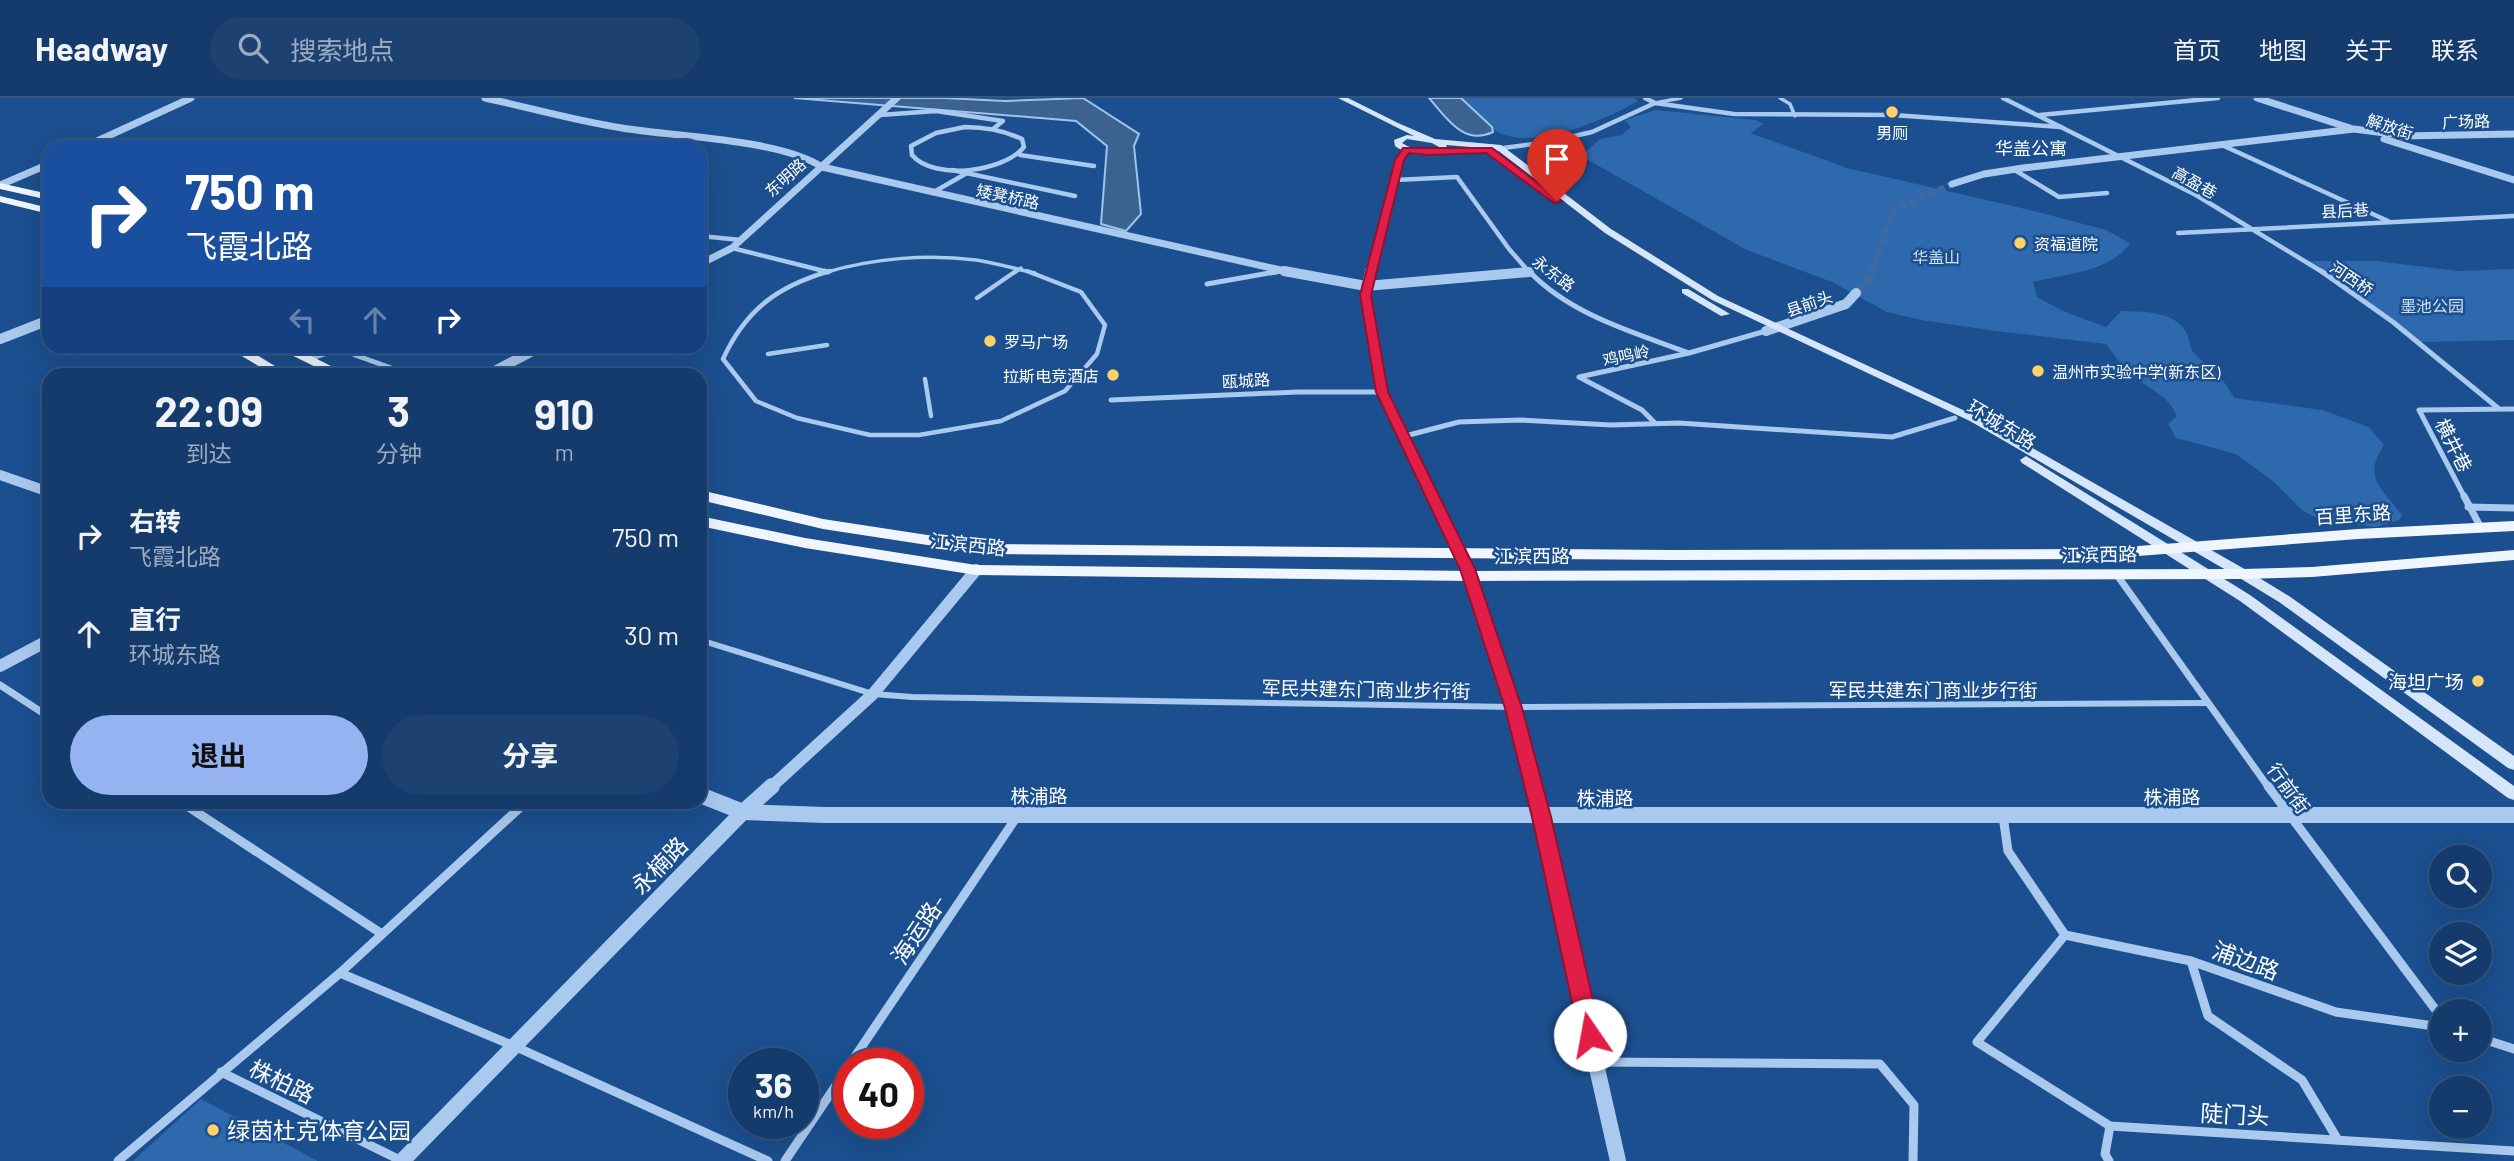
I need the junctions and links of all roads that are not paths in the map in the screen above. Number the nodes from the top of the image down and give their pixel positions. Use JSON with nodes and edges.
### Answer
{"nodes":[{"id":1,"x":191,"y":98,"type":"edge"},
{"id":2,"x":485,"y":98,"type":"edge"},
{"id":3,"x":897,"y":98,"type":"edge"},
{"id":4,"x":1342,"y":98,"type":"edge"},
{"id":5,"x":1644,"y":98,"type":"edge"},
{"id":6,"x":1681,"y":98,"type":"edge"},
{"id":7,"x":1780,"y":98,"type":"edge"},
{"id":8,"x":2003,"y":98,"type":"edge"},
{"id":9,"x":2218,"y":98,"type":"edge"},
{"id":10,"x":2257,"y":98,"type":"edge"},
{"id":11,"x":1332,"y":99,"type":"edge"},
{"id":12,"x":1655,"y":103,"type":"junction"},
{"id":13,"x":880,"y":115,"type":"junction"},
{"id":14,"x":2039,"y":115,"type":"junction"},
{"id":15,"x":1795,"y":116,"type":"junction"},
{"id":16,"x":2065,"y":127,"type":"junction"},
{"id":17,"x":1381,"y":128,"type":"dead end"},
{"id":18,"x":993,"y":129,"type":"junction"},
{"id":19,"x":2354,"y":129,"type":"junction"},
{"id":20,"x":2514,"y":134,"type":"edge"},
{"id":21,"x":1390,"y":135,"type":"dead end"},
{"id":22,"x":2408,"y":136,"type":"junction"},
{"id":23,"x":2376,"y":137,"type":"junction"},
{"id":24,"x":99,"y":140,"type":"edge"},
{"id":25,"x":1434,"y":141,"type":"junction"},
{"id":26,"x":2224,"y":146,"type":"junction"},
{"id":27,"x":1402,"y":147,"type":"junction"},
{"id":28,"x":1493,"y":149,"type":"junction"},
{"id":29,"x":1442,"y":150,"type":"junction"},
{"id":30,"x":1020,"y":155,"type":"junction"},
{"id":31,"x":2125,"y":158,"type":"junction"},
{"id":32,"x":1094,"y":166,"type":"dead end"},
{"id":33,"x":42,"y":167,"type":"edge"},
{"id":34,"x":822,"y":167,"type":"junction"},
{"id":35,"x":2013,"y":169,"type":"junction"},
{"id":36,"x":952,"y":170,"type":"junction"},
{"id":37,"x":968,"y":173,"type":"junction"},
{"id":38,"x":1395,"y":180,"type":"junction"},
{"id":39,"x":2514,"y":180,"type":"edge"},
{"id":40,"x":1952,"y":184,"type":"tunnel mouth"},
{"id":41,"x":0,"y":186,"type":"edge"},
{"id":42,"x":931,"y":193,"type":"junction"},
{"id":43,"x":2107,"y":193,"type":"dead end"},
{"id":44,"x":42,"y":195,"type":"edge"},
{"id":45,"x":1075,"y":195,"type":"dead end"},
{"id":46,"x":1,"y":199,"type":"edge"},
{"id":47,"x":42,"y":209,"type":"edge"},
{"id":48,"x":2514,"y":216,"type":"edge"},
{"id":49,"x":2389,"y":222,"type":"junction"},
{"id":50,"x":2253,"y":228,"type":"junction"},
{"id":51,"x":2178,"y":233,"type":"dead end"},
{"id":52,"x":707,"y":237,"type":"edge"},
{"id":53,"x":741,"y":240,"type":"junction"},
{"id":54,"x":732,"y":248,"type":"junction"},
{"id":55,"x":707,"y":260,"type":"edge"},
{"id":56,"x":1021,"y":268,"type":"junction"},
{"id":57,"x":1283,"y":271,"type":"junction"},
{"id":58,"x":828,"y":272,"type":"junction"},
{"id":59,"x":1529,"y":272,"type":"junction"},
{"id":60,"x":1207,"y":284,"type":"dead end"},
{"id":61,"x":1366,"y":286,"type":"junction"},
{"id":62,"x":1856,"y":293,"type":"tunnel mouth"},
{"id":63,"x":977,"y":298,"type":"dead end"},
{"id":64,"x":42,"y":323,"type":"edge"},
{"id":65,"x":1778,"y":328,"type":"junction"},
{"id":66,"x":1766,"y":331,"type":"junction"},
{"id":67,"x":0,"y":339,"type":"edge"},
{"id":68,"x":827,"y":345,"type":"dead end"},
{"id":69,"x":245,"y":354,"type":"edge"},
{"id":70,"x":296,"y":354,"type":"edge"},
{"id":71,"x":322,"y":354,"type":"edge"},
{"id":72,"x":354,"y":354,"type":"edge"},
{"id":73,"x":527,"y":354,"type":"edge"},
{"id":74,"x":768,"y":354,"type":"dead end"},
{"id":75,"x":1689,"y":354,"type":"junction"},
{"id":76,"x":307,"y":359,"type":"junction"},
{"id":77,"x":270,"y":368,"type":"edge"},
{"id":78,"x":327,"y":368,"type":"edge"},
{"id":79,"x":391,"y":368,"type":"edge"},
{"id":80,"x":500,"y":368,"type":"edge"},
{"id":81,"x":925,"y":379,"type":"dead end"},
{"id":82,"x":1382,"y":392,"type":"junction"},
{"id":83,"x":1111,"y":401,"type":"dead end"},
{"id":84,"x":2498,"y":408,"type":"junction"},
{"id":85,"x":2514,"y":409,"type":"edge"},
{"id":86,"x":931,"y":416,"type":"dead end"},
{"id":87,"x":1955,"y":418,"type":"junction"},
{"id":88,"x":1655,"y":423,"type":"junction"},
{"id":89,"x":1405,"y":436,"type":"junction"},
{"id":90,"x":0,"y":475,"type":"edge"},
{"id":91,"x":42,"y":490,"type":"edge"},
{"id":92,"x":707,"y":497,"type":"edge"},
{"id":93,"x":2468,"y":507,"type":"junction"},
{"id":94,"x":2514,"y":508,"type":"edge"},
{"id":95,"x":707,"y":522,"type":"edge"},
{"id":96,"x":2480,"y":526,"type":"junction"},
{"id":97,"x":2514,"y":526,"type":"edge"},
{"id":98,"x":2196,"y":548,"type":"junction"},
{"id":99,"x":2168,"y":550,"type":"junction"},
{"id":100,"x":1460,"y":553,"type":"junction"},
{"id":101,"x":2514,"y":555,"type":"edge"},
{"id":102,"x":976,"y":570,"type":"junction"},
{"id":103,"x":2205,"y":574,"type":"junction"},
{"id":104,"x":2243,"y":574,"type":"junction"},
{"id":105,"x":2117,"y":575,"type":"junction"},
{"id":106,"x":1470,"y":576,"type":"junction"},
{"id":107,"x":707,"y":642,"type":"edge"},
{"id":108,"x":42,"y":644,"type":"edge"},
{"id":109,"x":0,"y":666,"type":"edge"},
{"id":110,"x":0,"y":685,"type":"edge"},
{"id":111,"x":873,"y":694,"type":"junction"},
{"id":112,"x":2208,"y":704,"type":"junction"},
{"id":113,"x":1513,"y":708,"type":"junction"},
{"id":114,"x":42,"y":712,"type":"edge"},
{"id":115,"x":2514,"y":764,"type":"edge"},
{"id":116,"x":2514,"y":794,"type":"edge"},
{"id":117,"x":707,"y":798,"type":"edge"},
{"id":118,"x":192,"y":809,"type":"edge"},
{"id":119,"x":518,"y":809,"type":"edge"},
{"id":120,"x":743,"y":812,"type":"junction"},
{"id":121,"x":1018,"y":815,"type":"junction"},
{"id":122,"x":2289,"y":815,"type":"junction"},
{"id":123,"x":2514,"y":815,"type":"edge"},
{"id":124,"x":2004,"y":816,"type":"junction"},
{"id":125,"x":1541,"y":817,"type":"junction"},
{"id":126,"x":382,"y":934,"type":"junction"},
{"id":127,"x":2065,"y":935,"type":"junction"},
{"id":128,"x":2191,"y":961,"type":"junction"},
{"id":129,"x":340,"y":973,"type":"junction"},
{"id":130,"x":2429,"y":1001,"type":"edge"},
{"id":131,"x":2429,"y":1025,"type":"edge"},
{"id":132,"x":2492,"y":1042,"type":"edge"},
{"id":133,"x":514,"y":1046,"type":"junction"},
{"id":134,"x":861,"y":1048,"type":"edge"},
{"id":135,"x":2514,"y":1049,"type":"edge"},
{"id":136,"x":1596,"y":1062,"type":"junction"},
{"id":137,"x":221,"y":1072,"type":"junction"},
{"id":138,"x":833,"y":1090,"type":"edge"},
{"id":139,"x":2110,"y":1126,"type":"junction"},
{"id":140,"x":2339,"y":1140,"type":"junction"},
{"id":141,"x":2514,"y":1151,"type":"edge"},
{"id":142,"x":118,"y":1161,"type":"edge"},
{"id":143,"x":402,"y":1161,"type":"edge"},
{"id":144,"x":768,"y":1161,"type":"edge"},
{"id":145,"x":785,"y":1161,"type":"edge"},
{"id":146,"x":1618,"y":1161,"type":"edge"},
{"id":147,"x":1913,"y":1161,"type":"edge"},
{"id":148,"x":2109,"y":1161,"type":"edge"}],
"edges":[{"from":1,"to":24,"type":"street"},
{"from":2,"to":34,"type":"street","name":"矮凳桥路"},
{"from":3,"to":13,"type":"street","name":"东明路"},
{"from":4,"to":25,"type":"main road"},
{"from":5,"to":12,"type":"street"},
{"from":6,"to":12,"type":"street"},
{"from":7,"to":15,"type":"street"},
{"from":8,"to":14,"type":"street","name":"高盈巷"},
{"from":9,"to":14,"type":"street"},
{"from":10,"to":19,"type":"street","name":"解放街"},
{"from":11,"to":17,"type":"main road"},
{"from":12,"to":15,"type":"street"},
{"from":12,"to":28,"type":"street"},
{"from":13,"to":18,"type":"street"},
{"from":13,"to":34,"type":"street","name":"东明路"},
{"from":14,"to":16,"type":"street","name":"高盈巷"},
{"from":15,"to":16,"type":"street"},
{"from":16,"to":31,"type":"street","name":"高盈巷"},
{"from":18,"to":30,"type":"street"},
{"from":18,"to":36,"type":"street"},
{"from":19,"to":22,"type":"street"},
{"from":19,"to":23,"type":"street","name":"解放街"},
{"from":19,"to":26,"type":"street"},
{"from":20,"to":22,"type":"street","name":"广场路"},
{"from":21,"to":27,"type":"main road"},
{"from":22,"to":23,"type":"street","name":"广场路"},
{"from":23,"to":39,"type":"street","name":"解放街"},
{"from":25,"to":27,"type":"main road"},
{"from":25,"to":28,"type":"main road"},
{"from":25,"to":29,"type":"main road"},
{"from":26,"to":31,"type":"street"},
{"from":26,"to":49,"type":"street"},
{"from":27,"to":29,"type":"main road"},
{"from":27,"to":38,"type":"street"},
{"from":28,"to":29,"type":"main road"},
{"from":28,"to":65,"type":"main road","name":"环城东路"},
{"from":28,"to":66,"type":"main road","name":"环城东路"},
{"from":30,"to":32,"type":"street"},
{"from":30,"to":36,"type":"street"},
{"from":31,"to":35,"type":"street"},
{"from":31,"to":50,"type":"street","name":"高盈巷"},
{"from":33,"to":41,"type":"street"},
{"from":34,"to":42,"type":"street","name":"矮凳桥路"},
{"from":34,"to":53,"type":"street","name":"东明路"},
{"from":35,"to":40,"type":"street"},
{"from":35,"to":43,"type":"street"},
{"from":36,"to":37,"type":"street"},
{"from":37,"to":42,"type":"street"},
{"from":37,"to":45,"type":"street"},
{"from":38,"to":59,"type":"street","name":"永东路"},
{"from":38,"to":61,"type":"street"},
{"from":41,"to":44,"type":"main road"},
{"from":42,"to":57,"type":"street","name":"矮凳桥路"},
{"from":46,"to":47,"type":"main road"},
{"from":48,"to":49,"type":"street","name":"县后巷"},
{"from":49,"to":50,"type":"street","name":"县后巷"},
{"from":50,"to":51,"type":"street","name":"县后巷"},
{"from":50,"to":84,"type":"street","name":"河西桥"},
{"from":52,"to":53,"type":"street"},
{"from":53,"to":54,"type":"street","name":"东明路"},
{"from":54,"to":55,"type":"street","name":"东明路"},
{"from":54,"to":58,"type":"street"},
{"from":56,"to":58,"type":"street"},
{"from":56,"to":58,"type":"street"},
{"from":56,"to":63,"type":"street"},
{"from":57,"to":60,"type":"street"},
{"from":57,"to":61,"type":"street","name":"矮凳桥路"},
{"from":59,"to":61,"type":"street","name":"矮凳桥路"},
{"from":59,"to":75,"type":"street","name":"永东路"},
{"from":61,"to":82,"type":"street"},
{"from":62,"to":65,"type":"street","name":"县前头"},
{"from":64,"to":67,"type":"street"},
{"from":65,"to":66,"type":"street","name":"县前头"},
{"from":65,"to":98,"type":"main road","name":"环城东路"},
{"from":66,"to":75,"type":"street","name":"鸡鸣岭"},
{"from":66,"to":87,"type":"main road","name":"环城东路"},
{"from":68,"to":74,"type":"street"},
{"from":69,"to":77,"type":"main road"},
{"from":70,"to":76,"type":"main road"},
{"from":71,"to":76,"type":"street"},
{"from":72,"to":79,"type":"street"},
{"from":73,"to":80,"type":"street"},
{"from":75,"to":88,"type":"street","name":"鸡鸣岭"},
{"from":76,"to":78,"type":"main road"},
{"from":81,"to":86,"type":"street"},
{"from":82,"to":83,"type":"street","name":"瓯城路"},
{"from":82,"to":89,"type":"street"},
{"from":84,"to":85,"type":"street"},
{"from":84,"to":93,"type":"street","name":"横井巷"},
{"from":87,"to":88,"type":"street"},
{"from":87,"to":99,"type":"main road","name":"环城东路"},
{"from":88,"to":89,"type":"street"},
{"from":89,"to":100,"type":"street"},
{"from":90,"to":91,"type":"street"},
{"from":92,"to":100,"type":"main road","name":"江滨西路"},
{"from":93,"to":94,"type":"street"},
{"from":93,"to":96,"type":"street","name":"横井巷"},
{"from":95,"to":102,"type":"main road","name":"江滨西路"},
{"from":96,"to":97,"type":"main road","name":"百里东路"},
{"from":96,"to":98,"type":"main road","name":"百里东路"},
{"from":98,"to":99,"type":"main road","name":"江滨西路"},
{"from":98,"to":104,"type":"main road","name":"环城东路"},
{"from":99,"to":100,"type":"main road","name":"江滨西路"},
{"from":99,"to":103,"type":"main road","name":"环城东路"},
{"from":100,"to":106,"type":"street"},
{"from":101,"to":104,"type":"main road"},
{"from":102,"to":106,"type":"main road","name":"江滨西路"},
{"from":102,"to":111,"type":"street","name":"永楠路"},
{"from":103,"to":104,"type":"main road","name":"江滨西路"},
{"from":103,"to":105,"type":"main road","name":"江滨西路"},
{"from":103,"to":116,"type":"main road","name":"环城东路"},
{"from":104,"to":115,"type":"main road","name":"环城东路"},
{"from":105,"to":106,"type":"main road","name":"江滨西路"},
{"from":105,"to":112,"type":"street","name":"行前街"},
{"from":106,"to":113,"type":"street"},
{"from":107,"to":111,"type":"street","name":"军民共建东门商业步行街"},
{"from":108,"to":109,"type":"street"},
{"from":110,"to":114,"type":"street"},
{"from":111,"to":113,"type":"street","name":"军民共建东门商业步行街"},
{"from":111,"to":120,"type":"street","name":"永楠路"},
{"from":112,"to":113,"type":"street","name":"军民共建东门商业步行街"},
{"from":112,"to":122,"type":"street","name":"行前街"},
{"from":113,"to":125,"type":"street"},
{"from":117,"to":120,"type":"street","name":"株浦路"},
{"from":118,"to":126,"type":"street"},
{"from":119,"to":126,"type":"street"},
{"from":120,"to":121,"type":"street","name":"株浦路"},
{"from":120,"to":133,"type":"street","name":"永楠路"},
{"from":121,"to":125,"type":"street","name":"株浦路"},
{"from":121,"to":134,"type":"street","name":"海运路-"},
{"from":122,"to":123,"type":"street","name":"株浦路"},
{"from":122,"to":124,"type":"street","name":"株浦路"},
{"from":122,"to":130,"type":"street","name":"行前街"},
{"from":124,"to":125,"type":"street","name":"株浦路"},
{"from":124,"to":127,"type":"street"},
{"from":125,"to":136,"type":"street"},
{"from":126,"to":129,"type":"street"},
{"from":127,"to":128,"type":"street"},
{"from":127,"to":139,"type":"street","name":"陡门头"},
{"from":128,"to":131,"type":"street","name":"浦边路"},
{"from":128,"to":140,"type":"street","name":"浦边路"},
{"from":129,"to":133,"type":"street"},
{"from":129,"to":137,"type":"street"},
{"from":132,"to":135,"type":"street"},
{"from":133,"to":143,"type":"street","name":"永楠路"},
{"from":133,"to":144,"type":"street"},
{"from":136,"to":146,"type":"street"},
{"from":136,"to":147,"type":"street"},
{"from":137,"to":142,"type":"street"},
{"from":137,"to":143,"type":"street","name":"株柏路"},
{"from":138,"to":145,"type":"street","name":"海运路-"},
{"from":139,"to":140,"type":"street","name":"陡门头"},
{"from":139,"to":148,"type":"street"},
{"from":140,"to":141,"type":"street","name":"陡门头"}]}
